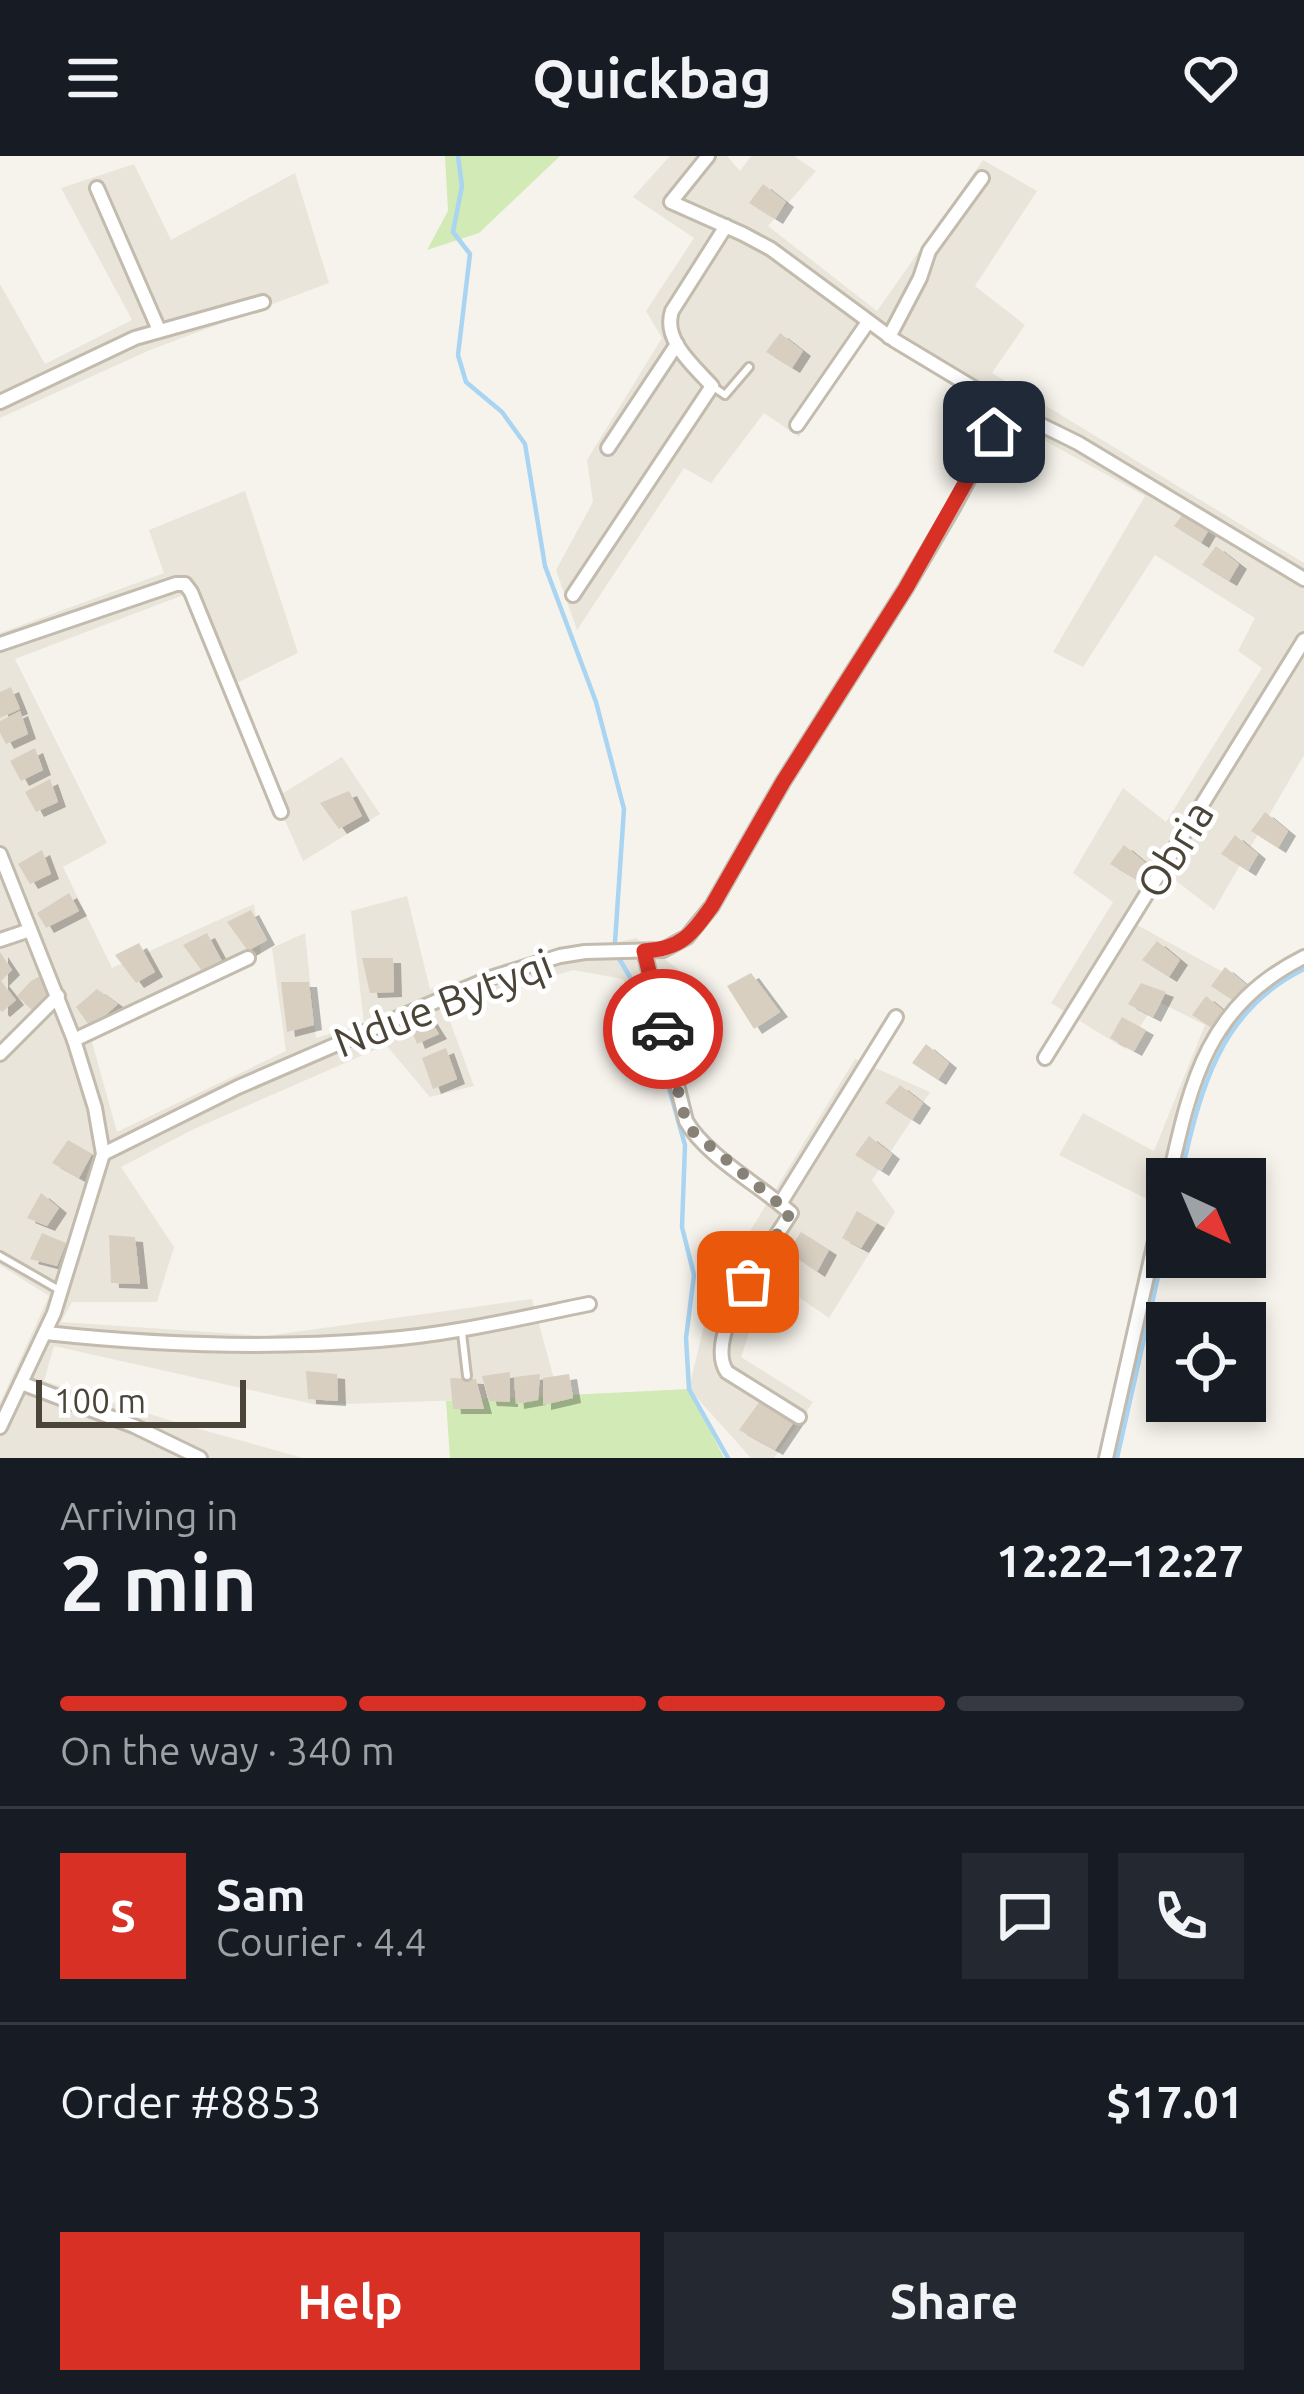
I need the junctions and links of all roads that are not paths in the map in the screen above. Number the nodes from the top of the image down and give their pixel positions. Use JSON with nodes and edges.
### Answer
{"nodes":[{"id":1,"x":708,"y":156,"type":"edge"},
{"id":2,"x":982,"y":178,"type":"dead end"},
{"id":3,"x":98,"y":188,"type":"dead end"},
{"id":4,"x":727,"y":226,"type":"junction"},
{"id":5,"x":263,"y":302,"type":"dead end"},
{"id":6,"x":868,"y":322,"type":"junction"},
{"id":7,"x":159,"y":330,"type":"junction"},
{"id":8,"x":889,"y":337,"type":"junction"},
{"id":9,"x":676,"y":344,"type":"junction"},
{"id":10,"x":749,"y":367,"type":"dead end"},
{"id":11,"x":712,"y":386,"type":"junction"},
{"id":12,"x":0,"y":402,"type":"edge"},
{"id":13,"x":1007,"y":408,"type":"junction"},
{"id":14,"x":797,"y":425,"type":"dead end"},
{"id":15,"x":608,"y":448,"type":"dead end"},
{"id":16,"x":1304,"y":579,"type":"edge"},
{"id":17,"x":574,"y":595,"type":"dead end"},
{"id":18,"x":1304,"y":640,"type":"edge"},
{"id":19,"x":0,"y":644,"type":"edge"},
{"id":20,"x":280,"y":812,"type":"dead end"},
{"id":21,"x":0,"y":854,"type":"edge"},
{"id":22,"x":6,"y":887,"type":"edge"},
{"id":23,"x":30,"y":930,"type":"junction"},
{"id":24,"x":0,"y":940,"type":"edge"},
{"id":25,"x":644,"y":951,"type":"junction"},
{"id":26,"x":1304,"y":957,"type":"edge"},
{"id":27,"x":248,"y":958,"type":"dead end"},
{"id":28,"x":58,"y":996,"type":"junction"},
{"id":29,"x":896,"y":1017,"type":"dead end"},
{"id":30,"x":74,"y":1040,"type":"junction"},
{"id":31,"x":0,"y":1054,"type":"edge"},
{"id":32,"x":1045,"y":1058,"type":"dead end"},
{"id":33,"x":103,"y":1154,"type":"junction"},
{"id":34,"x":1174,"y":1158,"type":"edge"},
{"id":35,"x":780,"y":1204,"type":"junction"},
{"id":36,"x":0,"y":1256,"type":"edge"},
{"id":37,"x":1147,"y":1278,"type":"edge"},
{"id":38,"x":61,"y":1291,"type":"junction"},
{"id":39,"x":589,"y":1304,"type":"dead end"},
{"id":40,"x":462,"y":1329,"type":"junction"},
{"id":41,"x":46,"y":1333,"type":"junction"},
{"id":42,"x":467,"y":1376,"type":"dead end"},
{"id":43,"x":21,"y":1383,"type":"junction"},
{"id":44,"x":799,"y":1417,"type":"dead end"},
{"id":45,"x":0,"y":1427,"type":"edge"},
{"id":46,"x":200,"y":1458,"type":"edge"},
{"id":47,"x":1106,"y":1458,"type":"edge"}],
"edges":[{"from":1,"to":4,"type":"street"},
{"from":2,"to":8,"type":"street"},
{"from":3,"to":7,"type":"street"},
{"from":4,"to":6,"type":"street"},
{"from":4,"to":9,"type":"street"},
{"from":5,"to":7,"type":"street"},
{"from":6,"to":8,"type":"street"},
{"from":6,"to":14,"type":"street"},
{"from":7,"to":12,"type":"street"},
{"from":8,"to":13,"type":"street"},
{"from":9,"to":11,"type":"street"},
{"from":9,"to":15,"type":"street"},
{"from":10,"to":11,"type":"lane"},
{"from":11,"to":17,"type":"street"},
{"from":13,"to":16,"type":"street"},
{"from":13,"to":25,"type":"street","name":"Ndue Bytyqi"},
{"from":18,"to":32,"type":"street","name":"Obria"},
{"from":19,"to":20,"type":"street"},
{"from":21,"to":22,"type":"street"},
{"from":22,"to":23,"type":"street"},
{"from":23,"to":24,"type":"street"},
{"from":23,"to":28,"type":"street"},
{"from":25,"to":33,"type":"street","name":"Ndue Bytyqi"},
{"from":25,"to":35,"type":"street"},
{"from":26,"to":34,"type":"street"},
{"from":27,"to":30,"type":"street"},
{"from":28,"to":30,"type":"street"},
{"from":28,"to":31,"type":"street"},
{"from":29,"to":35,"type":"street"},
{"from":30,"to":33,"type":"street"},
{"from":33,"to":38,"type":"street"},
{"from":35,"to":44,"type":"street"},
{"from":36,"to":38,"type":"lane"},
{"from":37,"to":47,"type":"street"},
{"from":38,"to":41,"type":"street"},
{"from":39,"to":40,"type":"street"},
{"from":40,"to":41,"type":"street"},
{"from":40,"to":42,"type":"lane"},
{"from":41,"to":43,"type":"street"},
{"from":43,"to":45,"type":"street"},
{"from":43,"to":46,"type":"street"}]}
